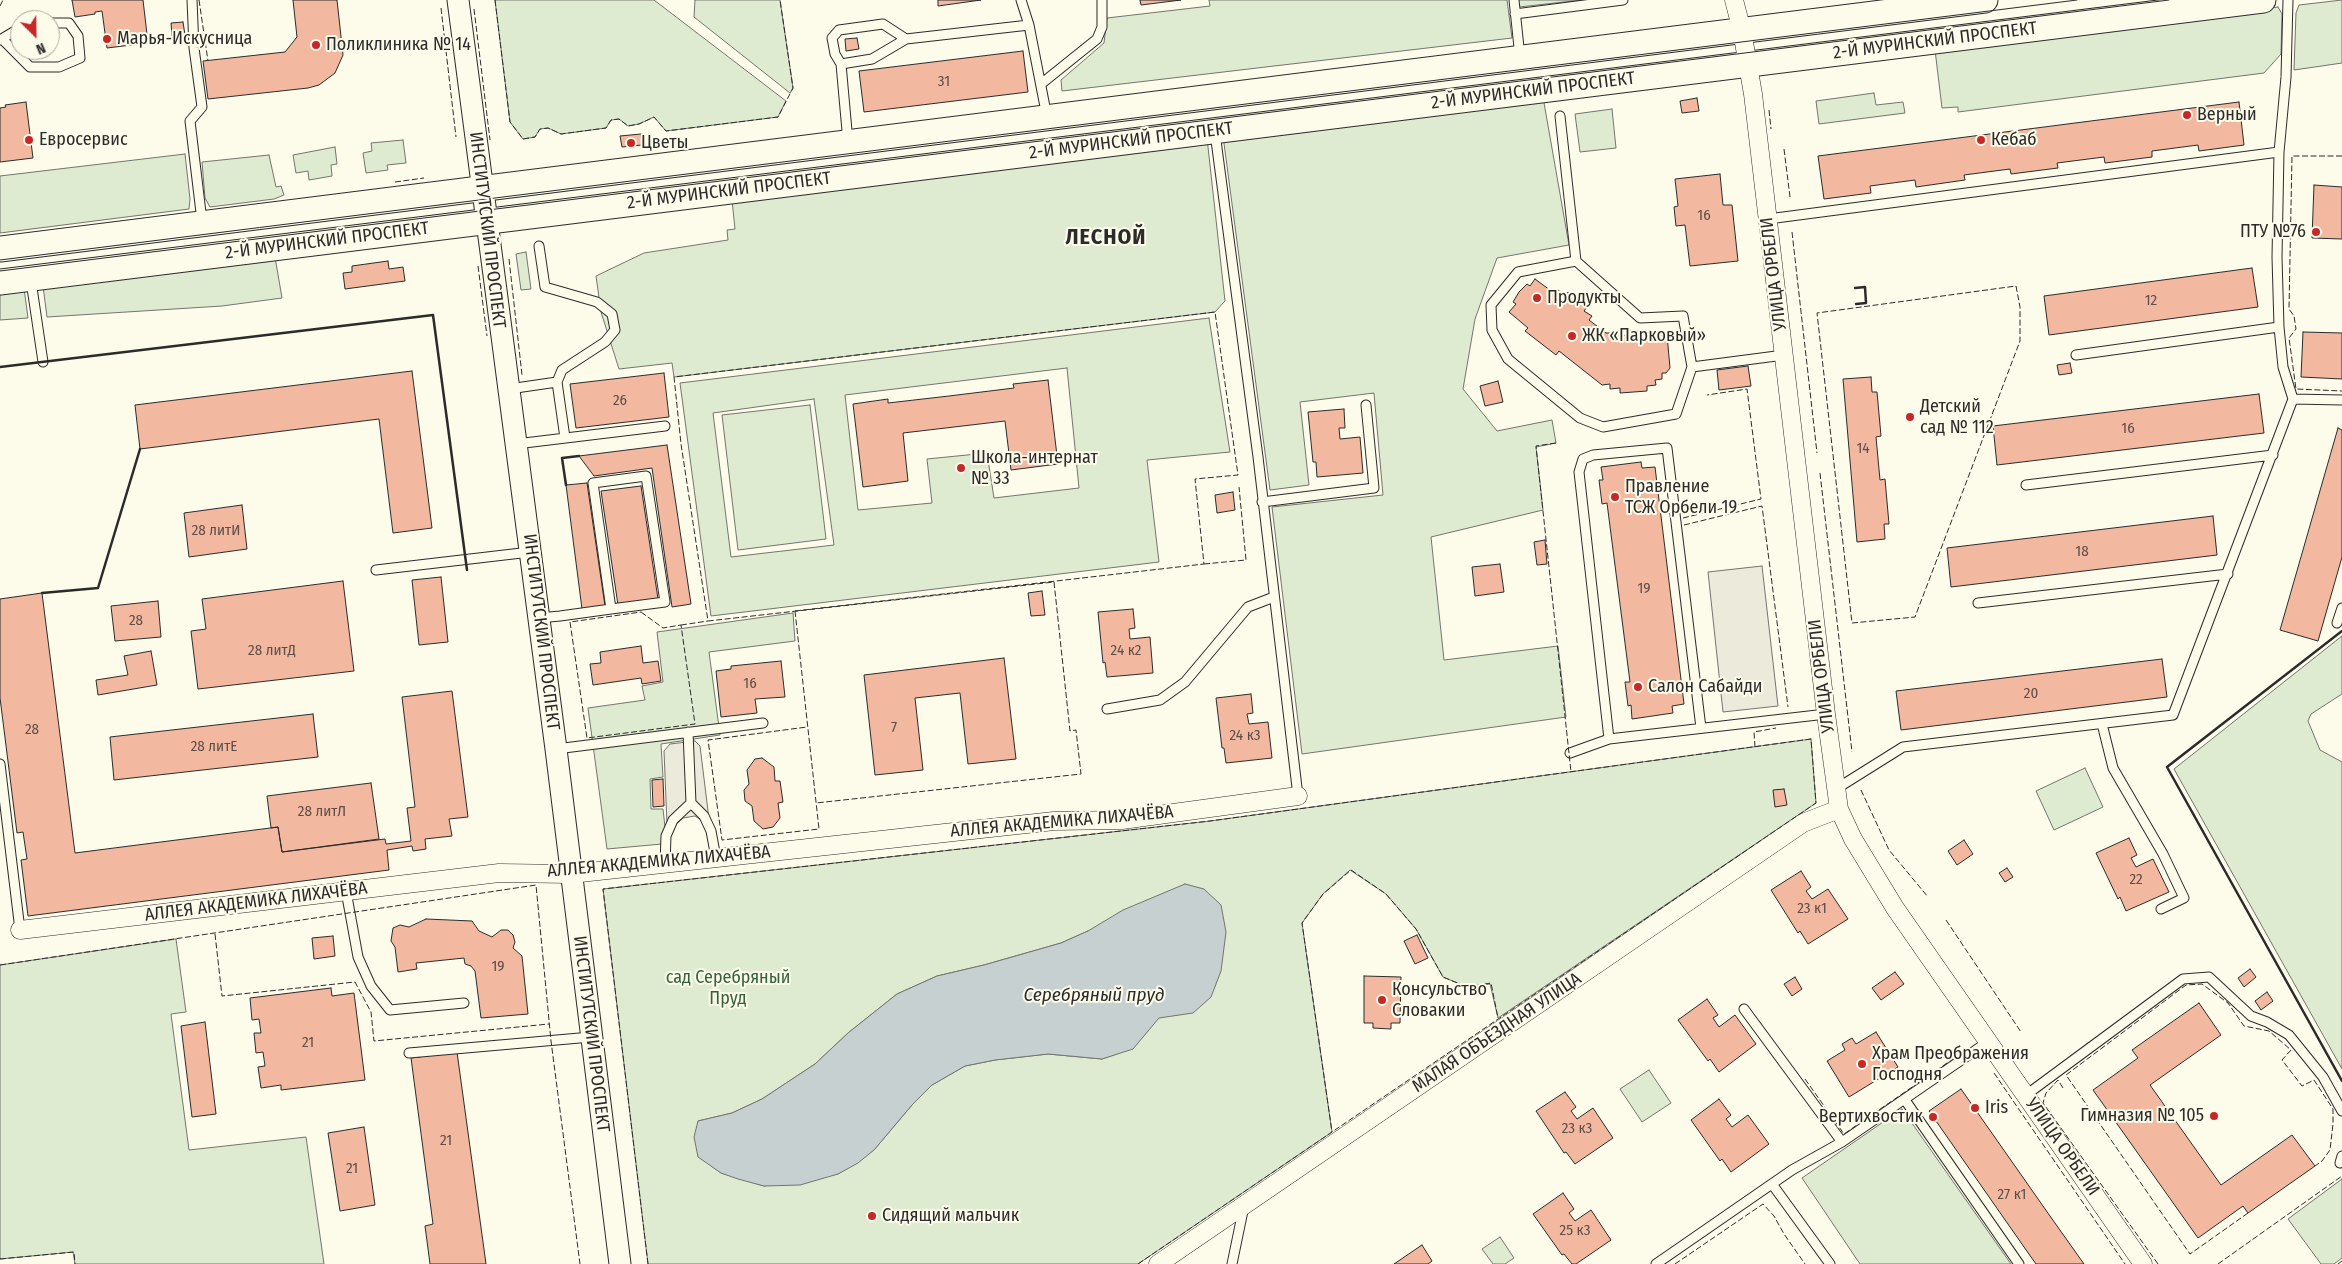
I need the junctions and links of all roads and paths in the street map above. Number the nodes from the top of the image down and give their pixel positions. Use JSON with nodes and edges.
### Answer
{"nodes":[{"id":1,"x":192,"y":0,"type":"edge"},
{"id":2,"x":458,"y":0,"type":"edge"},
{"id":3,"x":1021,"y":0,"type":"edge"},
{"id":4,"x":1102,"y":0,"type":"edge"},
{"id":5,"x":1514,"y":0,"type":"edge"},
{"id":6,"x":1623,"y":0,"type":"edge"},
{"id":7,"x":1734,"y":0,"type":"edge"},
{"id":8,"x":1985,"y":0,"type":"edge"},
{"id":9,"x":2262,"y":0,"type":"edge"},
{"id":10,"x":2288,"y":0,"type":"edge"},
{"id":11,"x":1515,"y":14,"type":"junction"},
{"id":12,"x":60,"y":23,"type":"edge"},
{"id":13,"x":1029,"y":25,"type":"junction"},
{"id":14,"x":1742,"y":31,"type":"junction"},
{"id":15,"x":906,"y":39,"type":"junction"},
{"id":16,"x":1520,"y":58,"type":"junction"},
{"id":17,"x":22,"y":60,"type":"edge"},
{"id":18,"x":841,"y":64,"type":"junction"},
{"id":19,"x":1748,"y":64,"type":"junction"},
{"id":20,"x":1041,"y":84,"type":"junction"},
{"id":21,"x":1560,"y":116,"type":"dead end"},
{"id":22,"x":1047,"y":118,"type":"junction"},
{"id":23,"x":1214,"y":130,"type":"junction"},
{"id":24,"x":848,"y":142,"type":"junction"},
{"id":25,"x":2279,"y":152,"type":"junction"},
{"id":26,"x":481,"y":188,"type":"junction"},
{"id":27,"x":1768,"y":219,"type":"junction"},
{"id":28,"x":485,"y":221,"type":"junction"},
{"id":29,"x":202,"y":223,"type":"junction"},
{"id":30,"x":539,"y":246,"type":"dead end"},
{"id":31,"x":0,"y":249,"type":"edge"},
{"id":32,"x":1576,"y":261,"type":"junction"},
{"id":33,"x":31,"y":278,"type":"junction"},
{"id":34,"x":0,"y":282,"type":"edge"},
{"id":35,"x":2279,"y":327,"type":"junction"},
{"id":36,"x":1784,"y":355,"type":"junction"},
{"id":37,"x":2076,"y":355,"type":"dead end"},
{"id":38,"x":43,"y":362,"type":"dead end"},
{"id":39,"x":1692,"y":367,"type":"junction"},
{"id":40,"x":557,"y":382,"type":"junction"},
{"id":41,"x":508,"y":389,"type":"junction"},
{"id":42,"x":2293,"y":399,"type":"junction"},
{"id":43,"x":2342,"y":400,"type":"edge"},
{"id":44,"x":1366,"y":405,"type":"dead end"},
{"id":45,"x":665,"y":426,"type":"dead end"},
{"id":46,"x":566,"y":438,"type":"junction"},
{"id":47,"x":516,"y":444,"type":"junction"},
{"id":48,"x":2273,"y":455,"type":"junction"},
{"id":49,"x":2026,"y":486,"type":"dead end"},
{"id":50,"x":1262,"y":502,"type":"junction"},
{"id":51,"x":530,"y":552,"type":"junction"},
{"id":52,"x":376,"y":570,"type":"dead end"},
{"id":53,"x":2228,"y":574,"type":"junction"},
{"id":54,"x":1274,"y":597,"type":"junction"},
{"id":55,"x":1978,"y":603,"type":"dead end"},
{"id":56,"x":2342,"y":608,"type":"edge"},
{"id":57,"x":611,"y":609,"type":"junction"},
{"id":58,"x":539,"y":618,"type":"junction"},
{"id":59,"x":2337,"y":623,"type":"dead end"},
{"id":60,"x":1107,"y":709,"type":"dead end"},
{"id":61,"x":1826,"y":714,"type":"junction"},
{"id":62,"x":763,"y":723,"type":"dead end"},
{"id":63,"x":2102,"y":724,"type":"junction"},
{"id":64,"x":1701,"y":728,"type":"junction"},
{"id":65,"x":688,"y":732,"type":"junction"},
{"id":66,"x":1609,"y":739,"type":"junction"},
{"id":67,"x":556,"y":749,"type":"junction"},
{"id":68,"x":1570,"y":753,"type":"dead end"},
{"id":69,"x":0,"y":764,"type":"edge"},
{"id":70,"x":1836,"y":789,"type":"junction"},
{"id":71,"x":1298,"y":796,"type":"joint"},
{"id":72,"x":691,"y":803,"type":"junction"},
{"id":73,"x":1839,"y":809,"type":"junction"},
{"id":74,"x":716,"y":858,"type":"junction"},
{"id":75,"x":664,"y":864,"type":"junction"},
{"id":76,"x":571,"y":874,"type":"junction"},
{"id":77,"x":346,"y":891,"type":"junction"},
{"id":78,"x":2161,"y":910,"type":"dead end"},
{"id":79,"x":20,"y":930,"type":"joint"},
{"id":80,"x":464,"y":1003,"type":"dead end"},
{"id":81,"x":1744,"y":1009,"type":"dead end"},
{"id":82,"x":591,"y":1037,"type":"junction"},
{"id":83,"x":1988,"y":1041,"type":"junction"},
{"id":84,"x":408,"y":1053,"type":"dead end"},
{"id":85,"x":2026,"y":1095,"type":"junction"},
{"id":86,"x":1905,"y":1100,"type":"junction"},
{"id":87,"x":2342,"y":1111,"type":"edge"},
{"id":88,"x":1842,"y":1142,"type":"junction"},
{"id":89,"x":1772,"y":1184,"type":"junction"},
{"id":90,"x":1245,"y":1205,"type":"junction"},
{"id":91,"x":620,"y":1264,"type":"edge"},
{"id":92,"x":1158,"y":1264,"type":"edge"},
{"id":93,"x":1232,"y":1264,"type":"edge"},
{"id":94,"x":1656,"y":1264,"type":"edge"},
{"id":95,"x":1830,"y":1264,"type":"edge"},
{"id":96,"x":2019,"y":1264,"type":"edge"},
{"id":97,"x":2143,"y":1264,"type":"edge"}],
"edges":[{"from":1,"to":29,"type":"lane"},
{"from":2,"to":26,"type":"street","name":"ИНСТИТУТСКИЙ ПРОСПЕКТ"},
{"from":3,"to":13,"type":"lane"},
{"from":4,"to":20,"type":"lane"},
{"from":5,"to":11,"type":"lane"},
{"from":6,"to":11,"type":"lane"},
{"from":7,"to":14,"type":"street","name":"УЛИЦА ОРБЕЛИ"},
{"from":8,"to":14,"type":"main road","name":"2-Й МУРИНСКИЙ ПРОСПЕКТ"},
{"from":9,"to":19,"type":"main road","name":"2-Й МУРИНСКИЙ ПРОСПЕКТ"},
{"from":10,"to":25,"type":"lane"},
{"from":11,"to":16,"type":"lane"},
{"from":12,"to":17,"type":"lane"},
{"from":13,"to":15,"type":"lane"},
{"from":13,"to":20,"type":"lane"},
{"from":14,"to":16,"type":"main road","name":"2-Й МУРИНСКИЙ ПРОСПЕКТ"},
{"from":14,"to":19,"type":"street","name":"УЛИЦА ОРБЕЛИ"},
{"from":15,"to":18,"type":"lane"},
{"from":15,"to":18,"type":"lane"},
{"from":16,"to":22,"type":"main road","name":"2-Й МУРИНСКИЙ ПРОСПЕКТ"},
{"from":18,"to":24,"type":"lane"},
{"from":19,"to":23,"type":"main road","name":"2-Й МУРИНСКИЙ ПРОСПЕКТ"},
{"from":19,"to":27,"type":"street","name":"УЛИЦА ОРБЕЛИ"},
{"from":20,"to":22,"type":"lane"},
{"from":21,"to":32,"type":"lane"},
{"from":22,"to":24,"type":"main road","name":"2-Й МУРИНСКИЙ ПРОСПЕКТ"},
{"from":23,"to":28,"type":"main road","name":"2-Й МУРИНСКИЙ ПРОСПЕКТ"},
{"from":23,"to":50,"type":"lane"},
{"from":24,"to":26,"type":"main road","name":"2-Й МУРИНСКИЙ ПРОСПЕКТ"},
{"from":25,"to":27,"type":"lane"},
{"from":25,"to":35,"type":"lane"},
{"from":26,"to":28,"type":"street","name":"ИНСТИТУТСКИЙ ПРОСПЕКТ"},
{"from":26,"to":29,"type":"main road","name":"2-Й МУРИНСКИЙ ПРОСПЕКТ"},
{"from":27,"to":36,"type":"street","name":"УЛИЦА ОРБЕЛИ"},
{"from":28,"to":33,"type":"main road","name":"2-Й МУРИНСКИЙ ПРОСПЕКТ"},
{"from":28,"to":41,"type":"street","name":"ИНСТИТУТСКИЙ ПРОСПЕКТ"},
{"from":29,"to":31,"type":"main road","name":"2-Й МУРИНСКИЙ ПРОСПЕКТ"},
{"from":30,"to":40,"type":"lane"},
{"from":32,"to":39,"type":"lane"},
{"from":32,"to":39,"type":"lane"},
{"from":33,"to":34,"type":"main road","name":"2-Й МУРИНСКИЙ ПРОСПЕКТ"},
{"from":33,"to":38,"type":"lane"},
{"from":35,"to":37,"type":"lane"},
{"from":35,"to":42,"type":"lane"},
{"from":36,"to":39,"type":"lane"},
{"from":36,"to":61,"type":"street","name":"УЛИЦА ОРБЕЛИ"},
{"from":40,"to":41,"type":"lane"},
{"from":40,"to":46,"type":"lane"},
{"from":41,"to":47,"type":"street","name":"ИНСТИТУТСКИЙ ПРОСПЕКТ"},
{"from":42,"to":43,"type":"lane"},
{"from":42,"to":48,"type":"lane"},
{"from":44,"to":50,"type":"lane"},
{"from":45,"to":46,"type":"lane"},
{"from":46,"to":47,"type":"lane"},
{"from":47,"to":51,"type":"street","name":"ИНСТИТУТСКИЙ ПРОСПЕКТ"},
{"from":48,"to":49,"type":"lane"},
{"from":48,"to":53,"type":"lane"},
{"from":50,"to":54,"type":"lane"},
{"from":51,"to":52,"type":"lane"},
{"from":51,"to":58,"type":"street","name":"ИНСТИТУТСКИЙ ПРОСПЕКТ"},
{"from":53,"to":55,"type":"lane"},
{"from":53,"to":63,"type":"lane"},
{"from":54,"to":60,"type":"lane"},
{"from":54,"to":71,"type":"lane"},
{"from":56,"to":59,"type":"lane"},
{"from":57,"to":57,"type":"lane"},
{"from":57,"to":58,"type":"lane"},
{"from":58,"to":67,"type":"street","name":"ИНСТИТУТСКИЙ ПРОСПЕКТ"},
{"from":61,"to":64,"type":"lane"},
{"from":61,"to":70,"type":"street","name":"УЛИЦА ОРБЕЛИ"},
{"from":62,"to":65,"type":"lane"},
{"from":63,"to":70,"type":"lane"},
{"from":63,"to":78,"type":"lane"},
{"from":64,"to":66,"type":"lane"},
{"from":64,"to":66,"type":"lane"},
{"from":65,"to":67,"type":"lane"},
{"from":65,"to":72,"type":"lane"},
{"from":66,"to":68,"type":"lane"},
{"from":67,"to":76,"type":"street","name":"ИНСТИТУТСКИЙ ПРОСПЕКТ"},
{"from":69,"to":79,"type":"lane"},
{"from":70,"to":73,"type":"street","name":"УЛИЦА ОРБЕЛИ"},
{"from":71,"to":74,"type":"street","name":"АЛЛЕЯ АКАДЕМИКА ЛИХАЧЁВА"},
{"from":72,"to":74,"type":"lane"},
{"from":72,"to":75,"type":"lane"},
{"from":73,"to":83,"type":"street","name":"УЛИЦА ОРБЕЛИ"},
{"from":73,"to":90,"type":"street","name":"МАЛАЯ ОБЪЕЗДНАЯ УЛИЦА"},
{"from":74,"to":75,"type":"street","name":"АЛЛЕЯ АКАДЕМИКА ЛИХАЧЁВА"},
{"from":75,"to":76,"type":"street","name":"АЛЛЕЯ АКАДЕМИКА ЛИХАЧЁВА"},
{"from":76,"to":77,"type":"street","name":"АЛЛЕЯ АКАДЕМИКА ЛИХАЧЁВА"},
{"from":76,"to":82,"type":"street","name":"ИНСТИТУТСКИЙ ПРОСПЕКТ"},
{"from":77,"to":79,"type":"street","name":"АЛЛЕЯ АКАДЕМИКА ЛИХАЧЁВА"},
{"from":77,"to":80,"type":"lane"},
{"from":81,"to":88,"type":"lane"},
{"from":82,"to":84,"type":"lane"},
{"from":82,"to":91,"type":"street","name":"ИНСТИТУТСКИЙ ПРОСПЕКТ"},
{"from":83,"to":85,"type":"street","name":"УЛИЦА ОРБЕЛИ"},
{"from":83,"to":86,"type":"lane"},
{"from":85,"to":87,"type":"lane"},
{"from":85,"to":97,"type":"street","name":"УЛИЦА ОРБЕЛИ"},
{"from":86,"to":88,"type":"lane"},
{"from":86,"to":96,"type":"lane"},
{"from":88,"to":89,"type":"lane"},
{"from":89,"to":94,"type":"lane"},
{"from":89,"to":95,"type":"lane"},
{"from":90,"to":92,"type":"street","name":"МАЛАЯ ОБЪЕЗДНАЯ УЛИЦА"},
{"from":90,"to":93,"type":"lane"}]}
